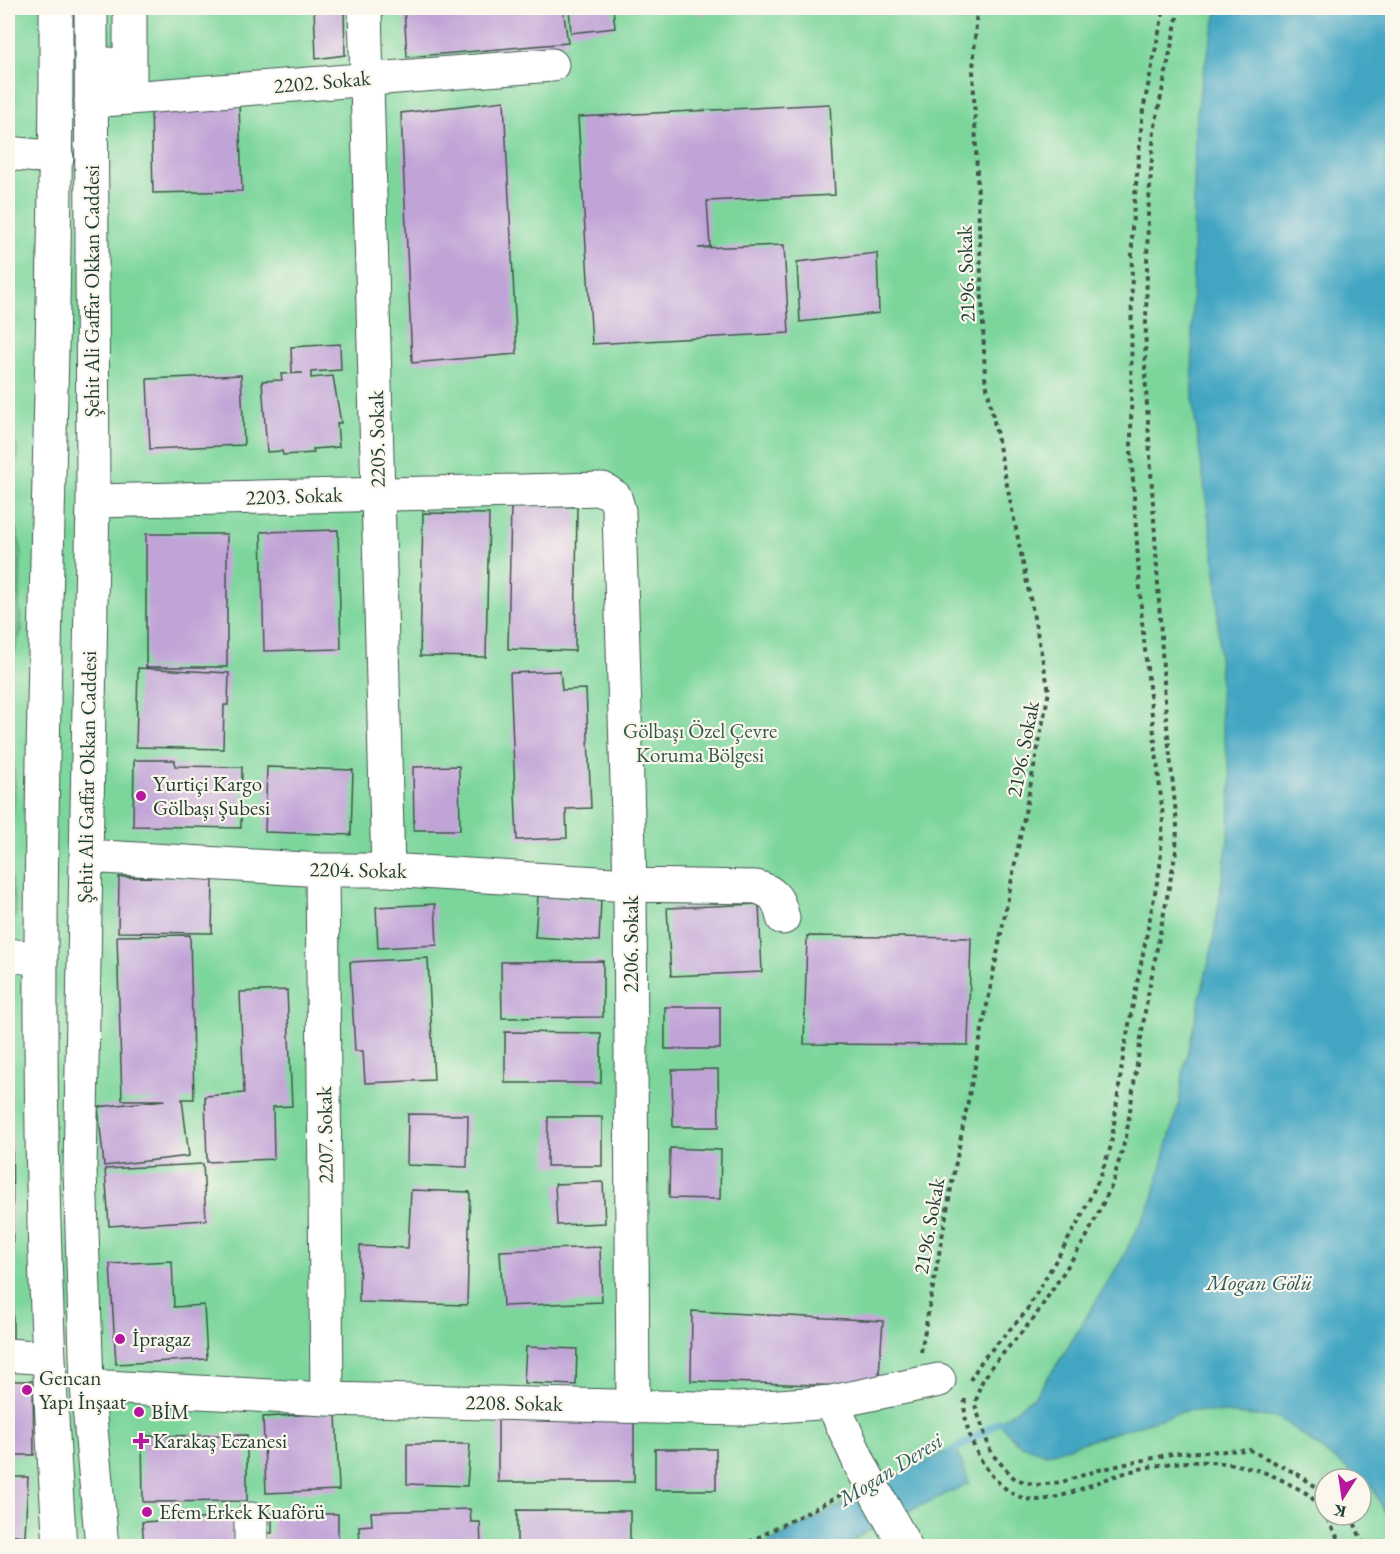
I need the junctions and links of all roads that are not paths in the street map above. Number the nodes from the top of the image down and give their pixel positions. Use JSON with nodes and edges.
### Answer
{"nodes":[{"id":1,"x":56,"y":8,"type":"edge"},
{"id":2,"x":91,"y":8,"type":"edge"},
{"id":3,"x":110,"y":8,"type":"edge"},
{"id":4,"x":130,"y":8,"type":"edge"},
{"id":5,"x":365,"y":8,"type":"edge"},
{"id":6,"x":552,"y":65,"type":"dead end"},
{"id":7,"x":366,"y":78,"type":"junction"},
{"id":8,"x":91,"y":101,"type":"junction"},
{"id":9,"x":8,"y":153,"type":"edge"},
{"id":10,"x":57,"y":158,"type":"junction"},
{"id":11,"x":603,"y":489,"type":"joint"},
{"id":12,"x":378,"y":494,"type":"junction"},
{"id":13,"x":93,"y":501,"type":"junction"},
{"id":14,"x":86,"y":856,"type":"junction"},
{"id":15,"x":322,"y":870,"type":"junction"},
{"id":16,"x":388,"y":870,"type":"junction"},
{"id":17,"x":630,"y":885,"type":"junction"},
{"id":18,"x":783,"y":918,"type":"dead end"},
{"id":19,"x":8,"y":955,"type":"edge"},
{"id":20,"x":41,"y":959,"type":"junction"},
{"id":21,"x":8,"y":1355,"type":"edge"},
{"id":22,"x":48,"y":1358,"type":"junction"},
{"id":23,"x":927,"y":1382,"type":"road end"},
{"id":24,"x":87,"y":1386,"type":"junction"},
{"id":25,"x":327,"y":1399,"type":"junction"},
{"id":26,"x":832,"y":1402,"type":"junction"},
{"id":27,"x":633,"y":1406,"type":"junction"},
{"id":28,"x":903,"y":1545,"type":"edge"},
{"id":29,"x":60,"y":1546,"type":"edge"},
{"id":30,"x":102,"y":1546,"type":"edge"}],
"edges":[{"from":1,"to":10,"type":"street","name":"Şehit Ali Gaffar Okkan Caddesi"},
{"from":2,"to":8,"type":"street","name":"Şehit Ali Gaffar Okkan Caddesi"},
{"from":3,"to":4,"type":"street"},
{"from":5,"to":7,"type":"street","name":"2205. Sokak"},
{"from":6,"to":7,"type":"street","name":"2202. Sokak"},
{"from":7,"to":8,"type":"street","name":"2202. Sokak"},
{"from":7,"to":12,"type":"street","name":"2205. Sokak"},
{"from":8,"to":13,"type":"street","name":"Şehit Ali Gaffar Okkan Caddesi"},
{"from":9,"to":10,"type":"street"},
{"from":10,"to":20,"type":"street","name":"Şehit Ali Gaffar Okkan Caddesi"},
{"from":11,"to":12,"type":"street","name":"2203. Sokak"},
{"from":11,"to":17,"type":"street","name":"2206. Sokak"},
{"from":12,"to":13,"type":"street","name":"2203. Sokak"},
{"from":12,"to":16,"type":"street","name":"2205. Sokak"},
{"from":13,"to":14,"type":"street","name":"Şehit Ali Gaffar Okkan Caddesi"},
{"from":14,"to":15,"type":"street","name":"2204. Sokak"},
{"from":14,"to":24,"type":"street","name":"Şehit Ali Gaffar Okkan Caddesi"},
{"from":15,"to":16,"type":"street","name":"2204. Sokak"},
{"from":15,"to":25,"type":"street","name":"2207. Sokak"},
{"from":16,"to":17,"type":"street","name":"2204. Sokak"},
{"from":17,"to":18,"type":"street","name":"2204. Sokak"},
{"from":17,"to":27,"type":"street","name":"2206. Sokak"},
{"from":19,"to":20,"type":"street"},
{"from":20,"to":22,"type":"street","name":"Şehit Ali Gaffar Okkan Caddesi"},
{"from":21,"to":22,"type":"street"},
{"from":22,"to":29,"type":"street","name":"Şehit Ali Gaffar Okkan Caddesi"},
{"from":23,"to":26,"type":"street","name":"2208. Sokak"},
{"from":24,"to":25,"type":"street","name":"2208. Sokak"},
{"from":24,"to":30,"type":"street","name":"Şehit Ali Gaffar Okkan Caddesi"},
{"from":25,"to":27,"type":"street","name":"2208. Sokak"},
{"from":26,"to":27,"type":"street","name":"2208. Sokak"},
{"from":26,"to":28,"type":"street"}]}
